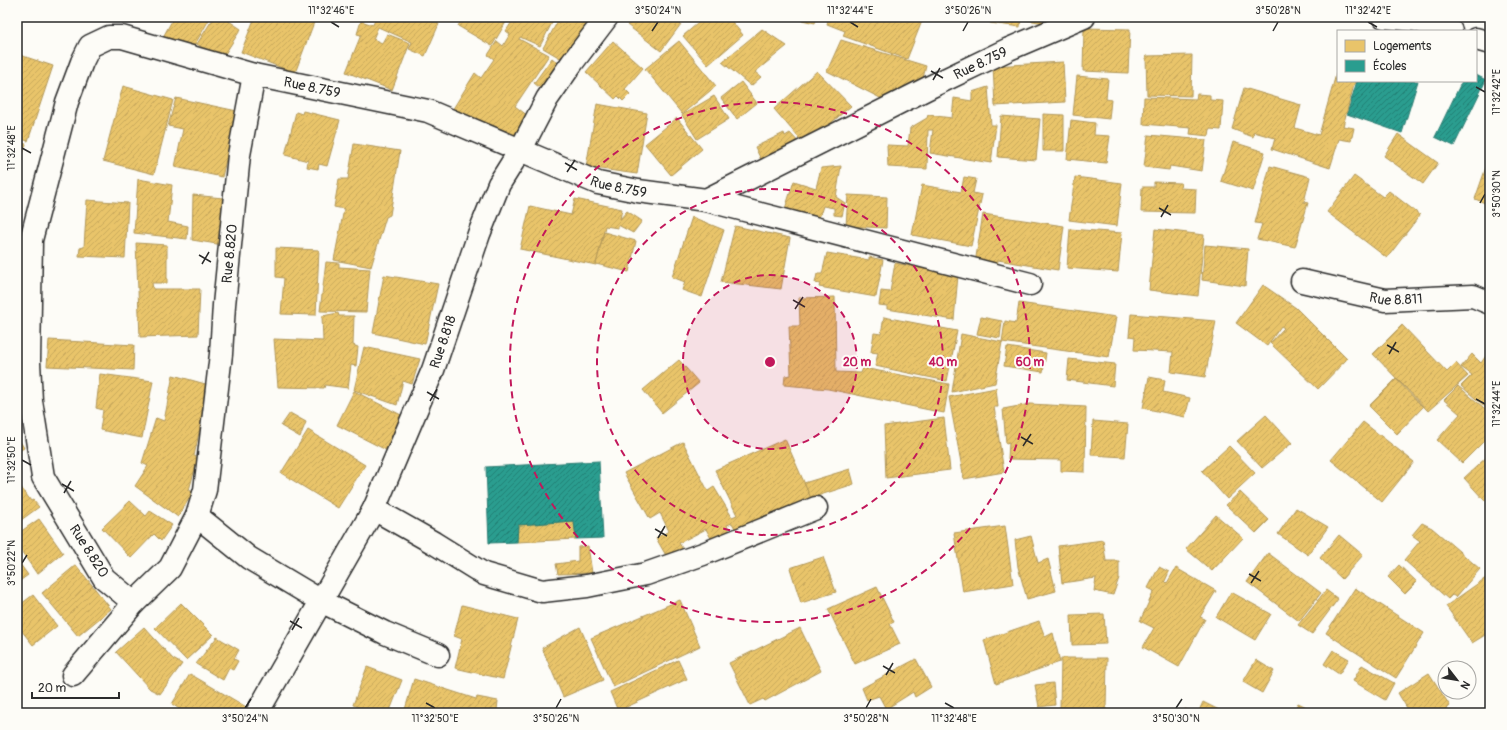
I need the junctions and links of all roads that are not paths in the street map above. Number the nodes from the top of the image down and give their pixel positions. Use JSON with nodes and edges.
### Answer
{"nodes":[{"id":1,"x":608,"y":17,"type":"edge"},
{"id":2,"x":1084,"y":17,"type":"edge"},
{"id":3,"x":1384,"y":17,"type":"edge"},
{"id":4,"x":1410,"y":19,"type":"edge"},
{"id":5,"x":1448,"y":30,"type":"edge"},
{"id":6,"x":1477,"y":39,"type":"edge"},
{"id":7,"x":100,"y":42,"type":"joint"},
{"id":8,"x":1490,"y":43,"type":"edge"},
{"id":9,"x":254,"y":75,"type":"junction"},
{"id":10,"x":521,"y":149,"type":"junction"},
{"id":11,"x":706,"y":200,"type":"junction"},
{"id":12,"x":1302,"y":282,"type":"dead end"},
{"id":13,"x":1030,"y":284,"type":"dead end"},
{"id":14,"x":1490,"y":303,"type":"edge"},
{"id":15,"x":816,"y":508,"type":"dead end"},
{"id":16,"x":374,"y":509,"type":"junction"},
{"id":17,"x":197,"y":516,"type":"junction"},
{"id":18,"x":321,"y":601,"type":"junction"},
{"id":19,"x":134,"y":603,"type":"junction"},
{"id":20,"x":438,"y":655,"type":"dead end"},
{"id":21,"x":73,"y":675,"type":"dead end"},
{"id":22,"x":257,"y":713,"type":"edge"}],
"edges":[{"from":1,"to":10,"type":"street","name":"Rue 8.818"},
{"from":2,"to":11,"type":"street","name":"Rue 8.759"},
{"from":3,"to":4,"type":"street"},
{"from":4,"to":5,"type":"street"},
{"from":6,"to":8,"type":"street"},
{"from":7,"to":9,"type":"street","name":"Rue 8.759"},
{"from":7,"to":19,"type":"street","name":"Rue 8.820"},
{"from":9,"to":10,"type":"street","name":"Rue 8.759"},
{"from":9,"to":17,"type":"street","name":"Rue 8.820"},
{"from":10,"to":11,"type":"street","name":"Rue 8.759"},
{"from":10,"to":16,"type":"street","name":"Rue 8.818"},
{"from":11,"to":13,"type":"street"},
{"from":12,"to":14,"type":"street","name":"Rue 8.811"},
{"from":15,"to":16,"type":"street"},
{"from":16,"to":18,"type":"street","name":"Rue 8.818"},
{"from":17,"to":18,"type":"street"},
{"from":17,"to":19,"type":"street","name":"Rue 8.820"},
{"from":18,"to":20,"type":"street"},
{"from":18,"to":22,"type":"street","name":"Rue 8.818"},
{"from":19,"to":21,"type":"street"}]}
